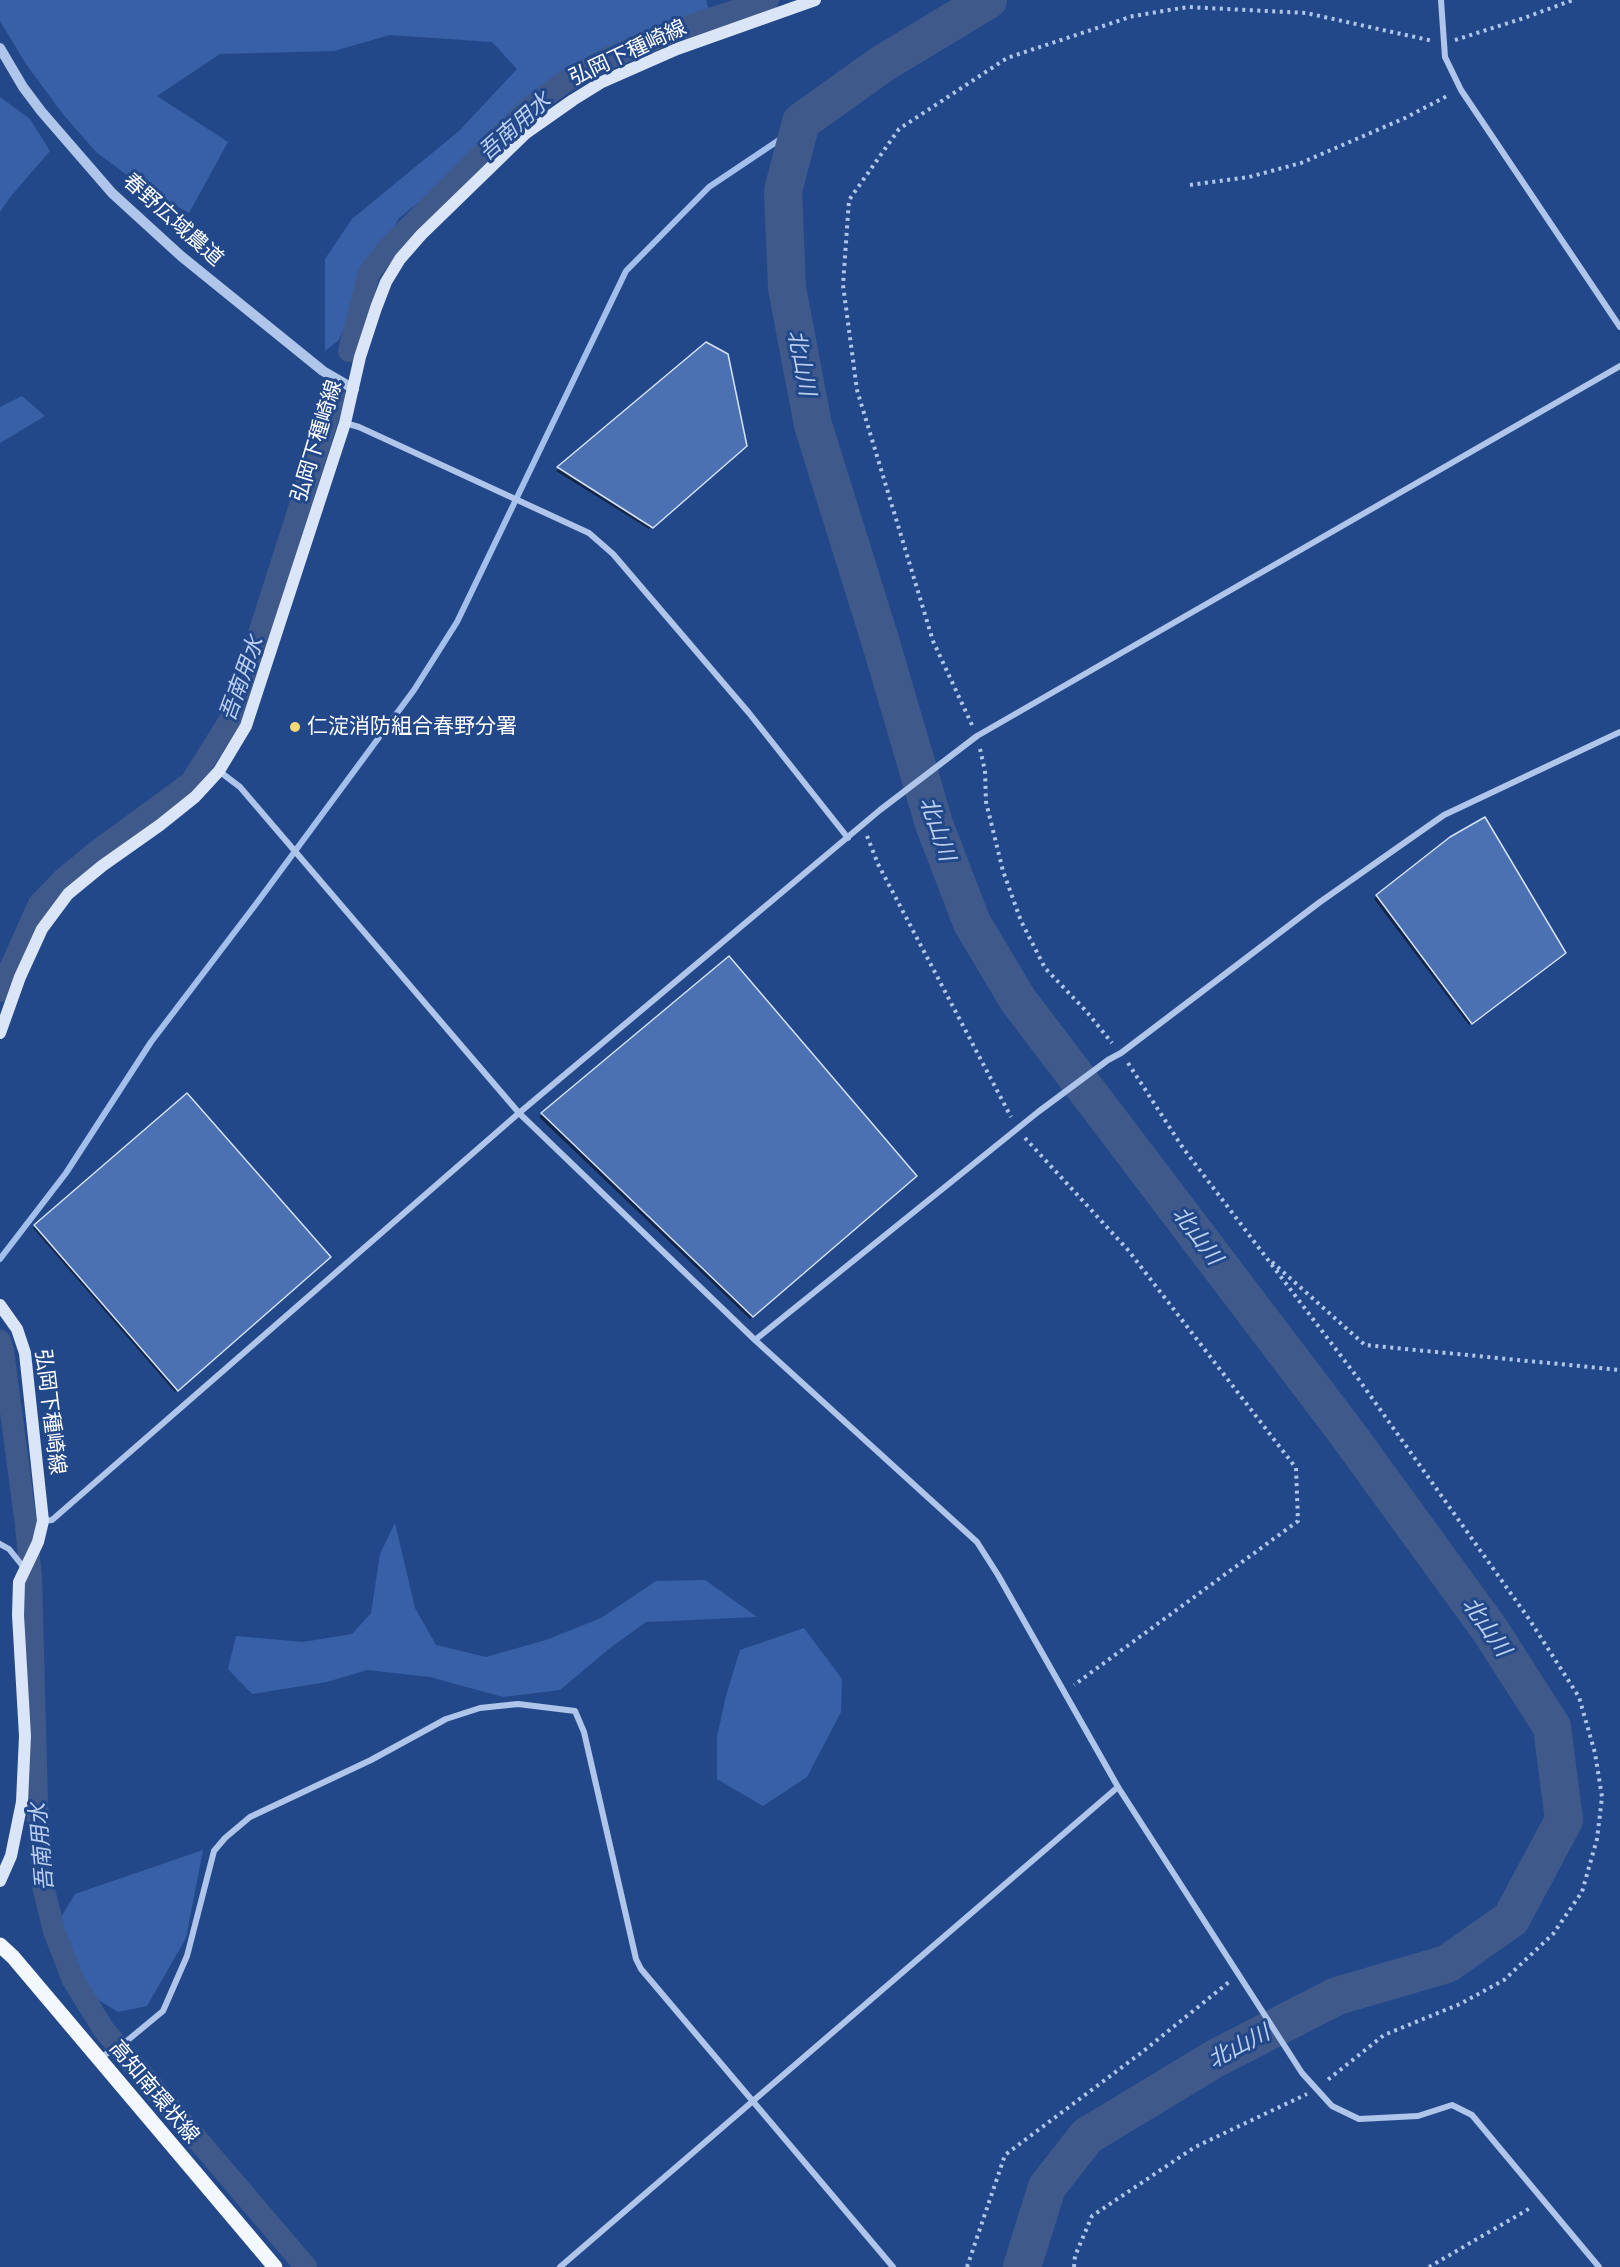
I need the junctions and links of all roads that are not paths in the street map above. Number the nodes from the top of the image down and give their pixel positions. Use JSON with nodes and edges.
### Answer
{"nodes":[{"id":1,"x":815,"y":0,"type":"edge"},
{"id":2,"x":1441,"y":0,"type":"edge"},
{"id":3,"x":0,"y":48,"type":"edge"},
{"id":4,"x":1620,"y":327,"type":"edge"},
{"id":5,"x":1620,"y":366,"type":"edge"},
{"id":6,"x":354,"y":388,"type":"junction"},
{"id":7,"x":345,"y":423,"type":"junction"},
{"id":8,"x":1620,"y":732,"type":"edge"},
{"id":9,"x":219,"y":771,"type":"junction"},
{"id":10,"x":848,"y":838,"type":"junction"},
{"id":11,"x":0,"y":1033,"type":"edge"},
{"id":12,"x":519,"y":1113,"type":"junction"},
{"id":13,"x":0,"y":1305,"type":"edge"},
{"id":14,"x":755,"y":1340,"type":"junction"},
{"id":15,"x":43,"y":1521,"type":"junction"},
{"id":16,"x":0,"y":1544,"type":"edge"},
{"id":17,"x":26,"y":1568,"type":"junction"},
{"id":18,"x":1118,"y":1787,"type":"junction"},
{"id":19,"x":0,"y":1881,"type":"edge"},
{"id":20,"x":0,"y":1945,"type":"edge"},
{"id":21,"x":105,"y":2055,"type":"junction"},
{"id":22,"x":754,"y":2101,"type":"junction"},
{"id":23,"x":275,"y":2267,"type":"edge"},
{"id":24,"x":560,"y":2267,"type":"edge"},
{"id":25,"x":893,"y":2267,"type":"edge"},
{"id":26,"x":1599,"y":2267,"type":"edge"}],
"edges":[{"from":1,"to":6,"type":"main road","name":"弘岡下種崎線"},
{"from":2,"to":4,"type":"street"},
{"from":3,"to":6,"type":"street","name":"春野広域農道"},
{"from":5,"to":10,"type":"street"},
{"from":6,"to":7,"type":"main road","name":"弘岡下種崎線"},
{"from":7,"to":9,"type":"main road","name":"弘岡下種崎線"},
{"from":7,"to":10,"type":"street"},
{"from":8,"to":14,"type":"street"},
{"from":9,"to":11,"type":"main road","name":"弘岡下種崎線"},
{"from":9,"to":12,"type":"street"},
{"from":10,"to":12,"type":"street"},
{"from":12,"to":14,"type":"street"},
{"from":12,"to":15,"type":"street"},
{"from":13,"to":15,"type":"main road","name":"弘岡下種崎線"},
{"from":14,"to":18,"type":"street"},
{"from":15,"to":17,"type":"main road","name":"弘岡下種崎線"},
{"from":16,"to":17,"type":"street"},
{"from":17,"to":19,"type":"main road","name":"弘岡下種崎線"},
{"from":18,"to":22,"type":"street"},
{"from":18,"to":26,"type":"street"},
{"from":20,"to":21,"type":"main road","name":"高知南環状線"},
{"from":21,"to":22,"type":"street"},
{"from":21,"to":23,"type":"main road","name":"高知南環状線"},
{"from":22,"to":24,"type":"street"},
{"from":22,"to":25,"type":"street"}]}
